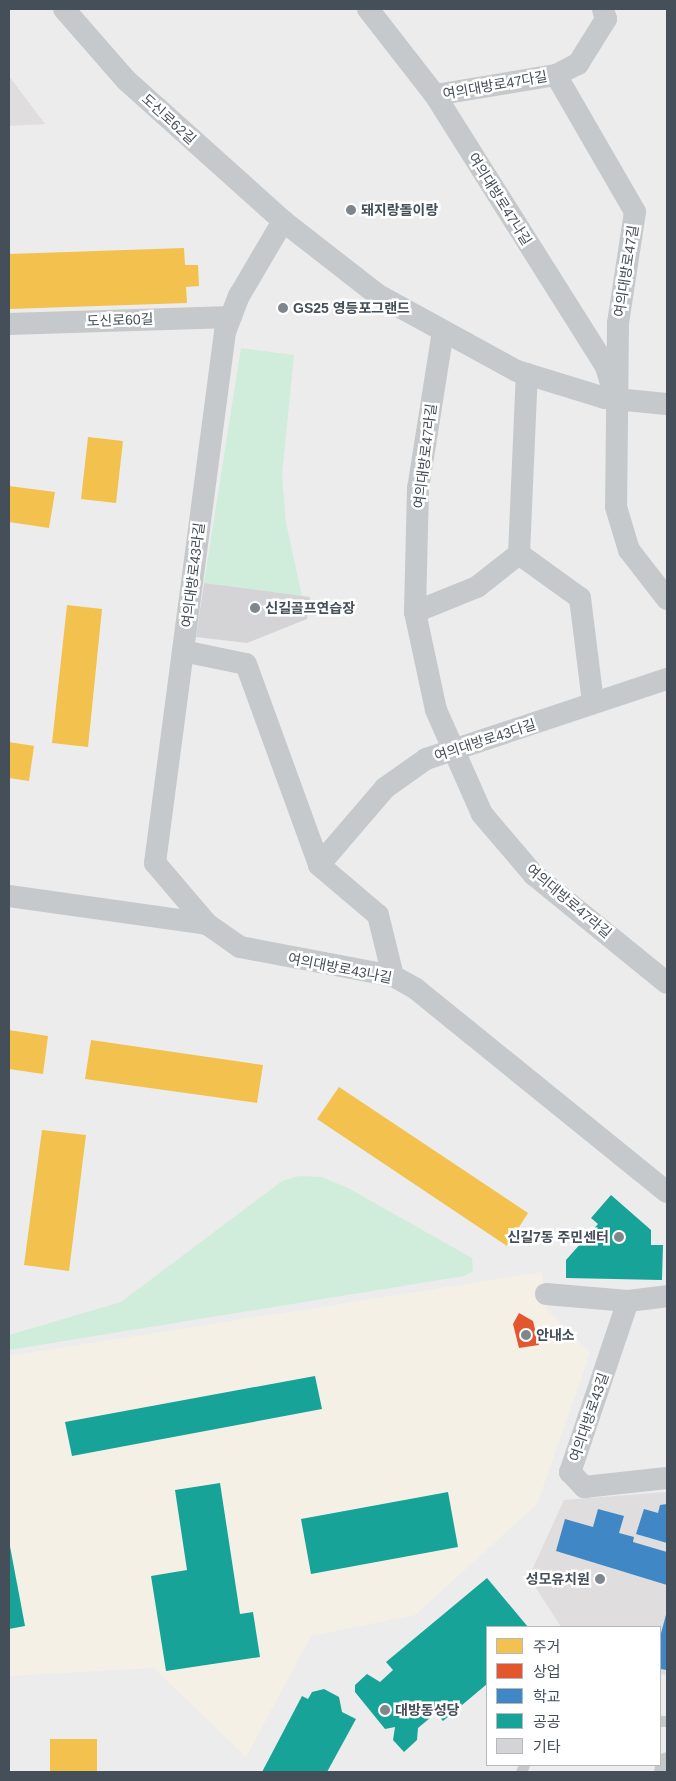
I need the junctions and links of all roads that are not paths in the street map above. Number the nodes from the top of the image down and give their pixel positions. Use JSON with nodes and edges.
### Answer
{"nodes":[{"id":1,"x":64,"y":9,"type":"edge"},
{"id":2,"x":368,"y":9,"type":"edge"},
{"id":3,"x":603,"y":9,"type":"edge"},
{"id":4,"x":556,"y":75,"type":"junction"},
{"id":5,"x":435,"y":95,"type":"junction"},
{"id":6,"x":283,"y":221,"type":"junction"},
{"id":7,"x":231,"y":317,"type":"junction"},
{"id":8,"x":9,"y":324,"type":"edge"},
{"id":9,"x":443,"y":331,"type":"junction"},
{"id":10,"x":528,"y":374,"type":"junction"},
{"id":11,"x":617,"y":399,"type":"junction"},
{"id":12,"x":667,"y":404,"type":"edge"},
{"id":13,"x":519,"y":554,"type":"junction"},
{"id":14,"x":667,"y":598,"type":"edge"},
{"id":15,"x":415,"y":612,"type":"junction"},
{"id":16,"x":183,"y":651,"type":"junction"},
{"id":17,"x":667,"y":679,"type":"edge"},
{"id":18,"x":593,"y":702,"type":"junction"},
{"id":19,"x":454,"y":750,"type":"junction"},
{"id":20,"x":319,"y":865,"type":"junction"},
{"id":21,"x":9,"y":896,"type":"edge"},
{"id":22,"x":207,"y":924,"type":"junction"},
{"id":23,"x":393,"y":976,"type":"junction"},
{"id":24,"x":667,"y":983,"type":"edge"},
{"id":25,"x":667,"y":1192,"type":"edge"},
{"id":26,"x":546,"y":1294,"type":"dead end"},
{"id":27,"x":667,"y":1296,"type":"edge"},
{"id":28,"x":628,"y":1302,"type":"junction"},
{"id":29,"x":667,"y":1478,"type":"edge"},
{"id":30,"x":667,"y":1763,"type":"edge"},
{"id":31,"x":665,"y":1772,"type":"edge"}],
"edges":[{"from":1,"to":6,"type":"street","name":"도신로62길"},
{"from":2,"to":5,"type":"street","name":"여의대방로47나길"},
{"from":3,"to":4,"type":"street","name":"여의대방로47다길"},
{"from":4,"to":5,"type":"street","name":"여의대방로47다길"},
{"from":4,"to":11,"type":"street","name":"여의대방로47길"},
{"from":5,"to":11,"type":"street","name":"여의대방로47나길"},
{"from":6,"to":7,"type":"street","name":"여의대방로43라길"},
{"from":6,"to":9,"type":"street"},
{"from":7,"to":8,"type":"street","name":"도신로60길"},
{"from":7,"to":16,"type":"street","name":"여의대방로43라길"},
{"from":9,"to":10,"type":"street"},
{"from":9,"to":15,"type":"street","name":"여의대방로47라길"},
{"from":10,"to":11,"type":"street"},
{"from":10,"to":13,"type":"street"},
{"from":11,"to":12,"type":"street"},
{"from":11,"to":14,"type":"street","name":"여의대방로47길"},
{"from":13,"to":15,"type":"street"},
{"from":13,"to":18,"type":"street"},
{"from":15,"to":19,"type":"street","name":"여의대방로47라길"},
{"from":16,"to":20,"type":"street"},
{"from":16,"to":22,"type":"street","name":"여의대방로43라길"},
{"from":17,"to":18,"type":"street","name":"여의대방로43다길"},
{"from":18,"to":19,"type":"street","name":"여의대방로43다길"},
{"from":19,"to":20,"type":"street","name":"여의대방로43다길"},
{"from":19,"to":24,"type":"street","name":"여의대방로47라길"},
{"from":20,"to":23,"type":"street"},
{"from":21,"to":22,"type":"street","name":"여의대방로43나길"},
{"from":22,"to":23,"type":"street","name":"여의대방로43나길"},
{"from":23,"to":25,"type":"street","name":"여의대방로43나길"},
{"from":26,"to":28,"type":"street"},
{"from":27,"to":28,"type":"street"},
{"from":28,"to":29,"type":"street","name":"여의대방로43길"},
{"from":30,"to":31,"type":"street"}]}
